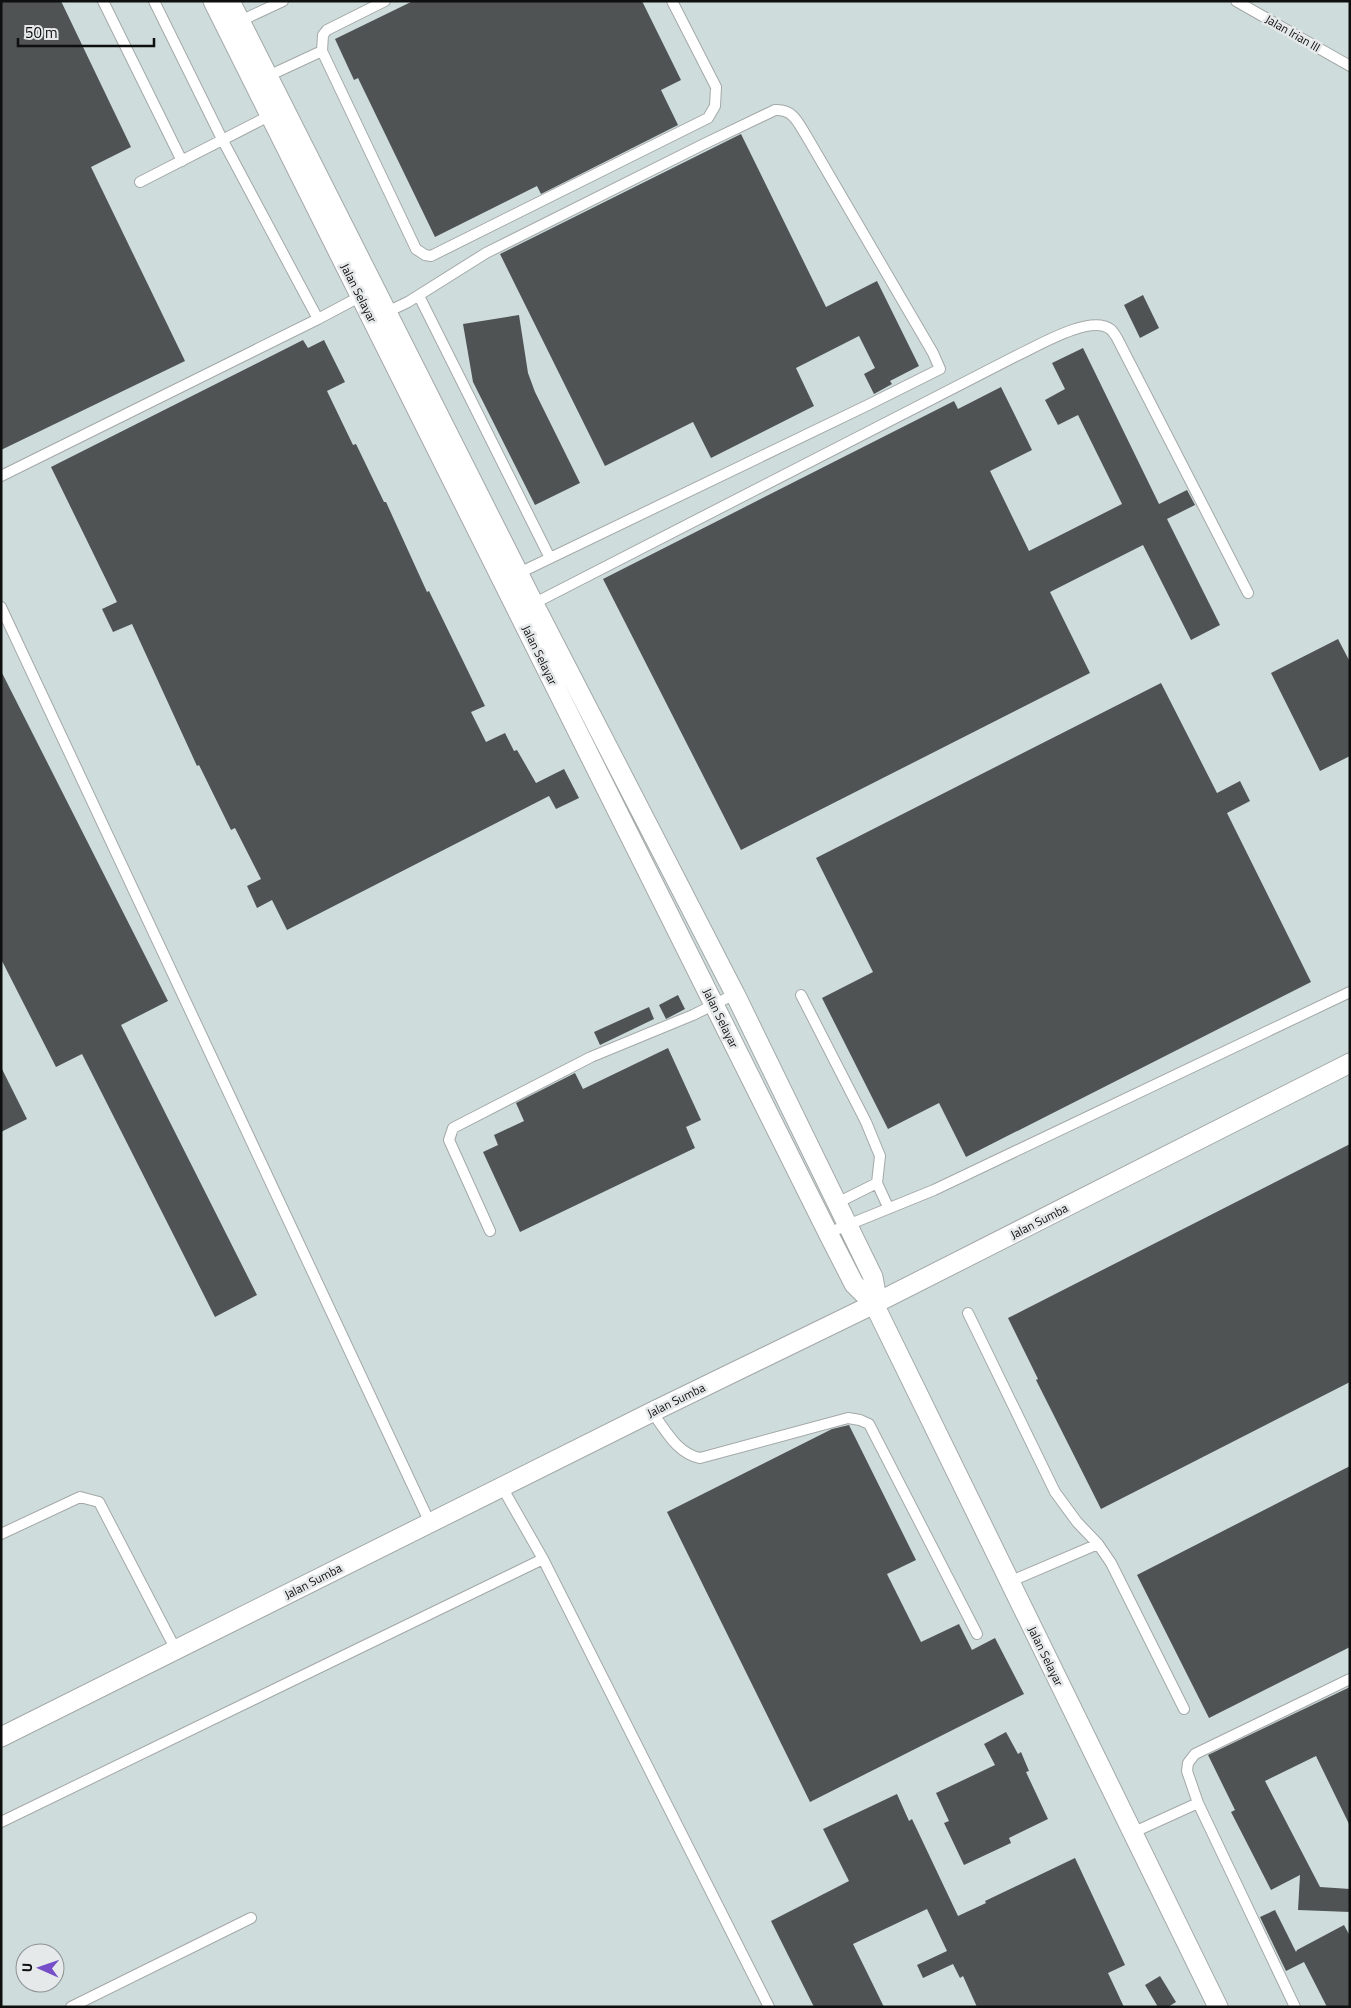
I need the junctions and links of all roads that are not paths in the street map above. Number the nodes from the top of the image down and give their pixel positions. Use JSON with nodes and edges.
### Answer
{"nodes":[{"id":1,"x":102,"y":1,"type":"edge"},
{"id":2,"x":154,"y":1,"type":"edge"},
{"id":3,"x":213,"y":1,"type":"edge"},
{"id":4,"x":230,"y":1,"type":"edge"},
{"id":5,"x":283,"y":1,"type":"edge"},
{"id":6,"x":385,"y":1,"type":"edge"},
{"id":7,"x":672,"y":1,"type":"edge"},
{"id":8,"x":1236,"y":1,"type":"edge"},
{"id":9,"x":233,"y":25,"type":"junction"},
{"id":10,"x":322,"y":51,"type":"junction"},
{"id":11,"x":1350,"y":66,"type":"edge"},
{"id":12,"x":261,"y":80,"type":"junction"},
{"id":13,"x":277,"y":112,"type":"junction"},
{"id":14,"x":222,"y":139,"type":"junction"},
{"id":15,"x":182,"y":161,"type":"junction"},
{"id":16,"x":140,"y":182,"type":"dead end"},
{"id":17,"x":368,"y":292,"type":"junction"},
{"id":18,"x":419,"y":296,"type":"junction"},
{"id":19,"x":380,"y":316,"type":"junction"},
{"id":20,"x":318,"y":320,"type":"junction"},
{"id":21,"x":1,"y":476,"type":"edge"},
{"id":22,"x":550,"y":558,"type":"junction"},
{"id":23,"x":511,"y":577,"type":"junction"},
{"id":24,"x":1248,"y":593,"type":"dead end"},
{"id":25,"x":1,"y":607,"type":"edge"},
{"id":26,"x":526,"y":608,"type":"junction"},
{"id":27,"x":600,"y":732,"type":"junction"},
{"id":28,"x":582,"y":740,"type":"junction"},
{"id":29,"x":676,"y":880,"type":"junction"},
{"id":30,"x":656,"y":889,"type":"junction"},
{"id":31,"x":1350,"y":992,"type":"edge"},
{"id":32,"x":735,"y":994,"type":"junction"},
{"id":33,"x":801,"y":995,"type":"dead end"},
{"id":34,"x":714,"y":1004,"type":"junction"},
{"id":35,"x":1350,"y":1063,"type":"edge"},
{"id":36,"x":877,"y":1183,"type":"junction"},
{"id":37,"x":836,"y":1203,"type":"junction"},
{"id":38,"x":888,"y":1207,"type":"junction"},
{"id":39,"x":846,"y":1225,"type":"junction"},
{"id":40,"x":490,"y":1231,"type":"dead end"},
{"id":41,"x":828,"y":1232,"type":"junction"},
{"id":42,"x":874,"y":1304,"type":"junction"},
{"id":43,"x":968,"y":1313,"type":"dead end"},
{"id":44,"x":652,"y":1412,"type":"junction"},
{"id":45,"x":502,"y":1486,"type":"junction"},
{"id":46,"x":430,"y":1523,"type":"junction"},
{"id":47,"x":1,"y":1534,"type":"edge"},
{"id":48,"x":1098,"y":1544,"type":"junction"},
{"id":49,"x":543,"y":1559,"type":"junction"},
{"id":50,"x":1010,"y":1582,"type":"junction"},
{"id":51,"x":977,"y":1634,"type":"dead end"},
{"id":52,"x":176,"y":1650,"type":"junction"},
{"id":53,"x":1350,"y":1678,"type":"edge"},
{"id":54,"x":1184,"y":1709,"type":"dead end"},
{"id":55,"x":1,"y":1737,"type":"edge"},
{"id":56,"x":1198,"y":1803,"type":"junction"},
{"id":57,"x":1,"y":1822,"type":"edge"},
{"id":58,"x":1132,"y":1833,"type":"junction"},
{"id":59,"x":251,"y":1918,"type":"dead end"},
{"id":60,"x":70,"y":2007,"type":"edge"},
{"id":61,"x":768,"y":2007,"type":"edge"},
{"id":62,"x":1218,"y":2007,"type":"edge"},
{"id":63,"x":1295,"y":2007,"type":"edge"}],
"edges":[{"from":1,"to":15,"type":"lane"},
{"from":2,"to":14,"type":"lane"},
{"from":3,"to":9,"type":"street","name":"Jalan Selayar"},
{"from":4,"to":9,"type":"street","name":"Jalan Selayar"},
{"from":5,"to":9,"type":"lane"},
{"from":6,"to":10,"type":"lane"},
{"from":7,"to":10,"type":"lane"},
{"from":8,"to":11,"type":"lane","name":"Jalan Irian III"},
{"from":9,"to":12,"type":"street","name":"Jalan Selayar"},
{"from":10,"to":12,"type":"lane"},
{"from":12,"to":13,"type":"street","name":"Jalan Selayar"},
{"from":13,"to":14,"type":"lane"},
{"from":13,"to":17,"type":"street","name":"Jalan Selayar"},
{"from":14,"to":15,"type":"lane"},
{"from":14,"to":20,"type":"lane"},
{"from":15,"to":16,"type":"lane"},
{"from":17,"to":19,"type":"street","name":"Jalan Selayar"},
{"from":17,"to":20,"type":"lane"},
{"from":18,"to":19,"type":"lane"},
{"from":18,"to":22,"type":"lane"},
{"from":18,"to":22,"type":"lane"},
{"from":19,"to":23,"type":"street","name":"Jalan Selayar"},
{"from":20,"to":21,"type":"lane"},
{"from":22,"to":23,"type":"lane"},
{"from":23,"to":26,"type":"street","name":"Jalan Selayar"},
{"from":24,"to":26,"type":"lane"},
{"from":25,"to":46,"type":"lane"},
{"from":26,"to":27,"type":"street","name":"Jalan Selayar"},
{"from":26,"to":28,"type":"street","name":"Jalan Selayar"},
{"from":27,"to":28,"type":"street"},
{"from":27,"to":29,"type":"street","name":"Jalan Selayar"},
{"from":28,"to":30,"type":"street","name":"Jalan Selayar"},
{"from":29,"to":30,"type":"street"},
{"from":29,"to":32,"type":"street","name":"Jalan Selayar"},
{"from":30,"to":34,"type":"street","name":"Jalan Selayar"},
{"from":31,"to":38,"type":"lane"},
{"from":32,"to":34,"type":"lane"},
{"from":32,"to":37,"type":"street","name":"Jalan Selayar"},
{"from":33,"to":36,"type":"lane"},
{"from":34,"to":40,"type":"lane"},
{"from":34,"to":41,"type":"street","name":"Jalan Selayar"},
{"from":35,"to":42,"type":"street","name":"Jalan Sumba"},
{"from":36,"to":37,"type":"lane"},
{"from":36,"to":38,"type":"lane"},
{"from":37,"to":39,"type":"street","name":"Jalan Selayar"},
{"from":38,"to":39,"type":"lane"},
{"from":39,"to":41,"type":"lane"},
{"from":39,"to":42,"type":"street","name":"Jalan Selayar"},
{"from":41,"to":42,"type":"street","name":"Jalan Selayar"},
{"from":42,"to":44,"type":"street","name":"Jalan Sumba"},
{"from":42,"to":50,"type":"street","name":"Jalan Selayar"},
{"from":43,"to":48,"type":"lane"},
{"from":44,"to":45,"type":"street","name":"Jalan Sumba"},
{"from":44,"to":51,"type":"lane"},
{"from":45,"to":46,"type":"street","name":"Jalan Sumba"},
{"from":45,"to":49,"type":"lane"},
{"from":46,"to":52,"type":"street","name":"Jalan Sumba"},
{"from":47,"to":52,"type":"lane"},
{"from":48,"to":50,"type":"lane"},
{"from":48,"to":54,"type":"lane"},
{"from":49,"to":57,"type":"lane"},
{"from":49,"to":61,"type":"lane"},
{"from":50,"to":58,"type":"street","name":"Jalan Selayar"},
{"from":52,"to":55,"type":"street","name":"Jalan Sumba"},
{"from":53,"to":56,"type":"lane"},
{"from":56,"to":58,"type":"lane"},
{"from":56,"to":63,"type":"lane"},
{"from":58,"to":62,"type":"street","name":"Jalan Selayar"},
{"from":59,"to":60,"type":"lane"}]}
